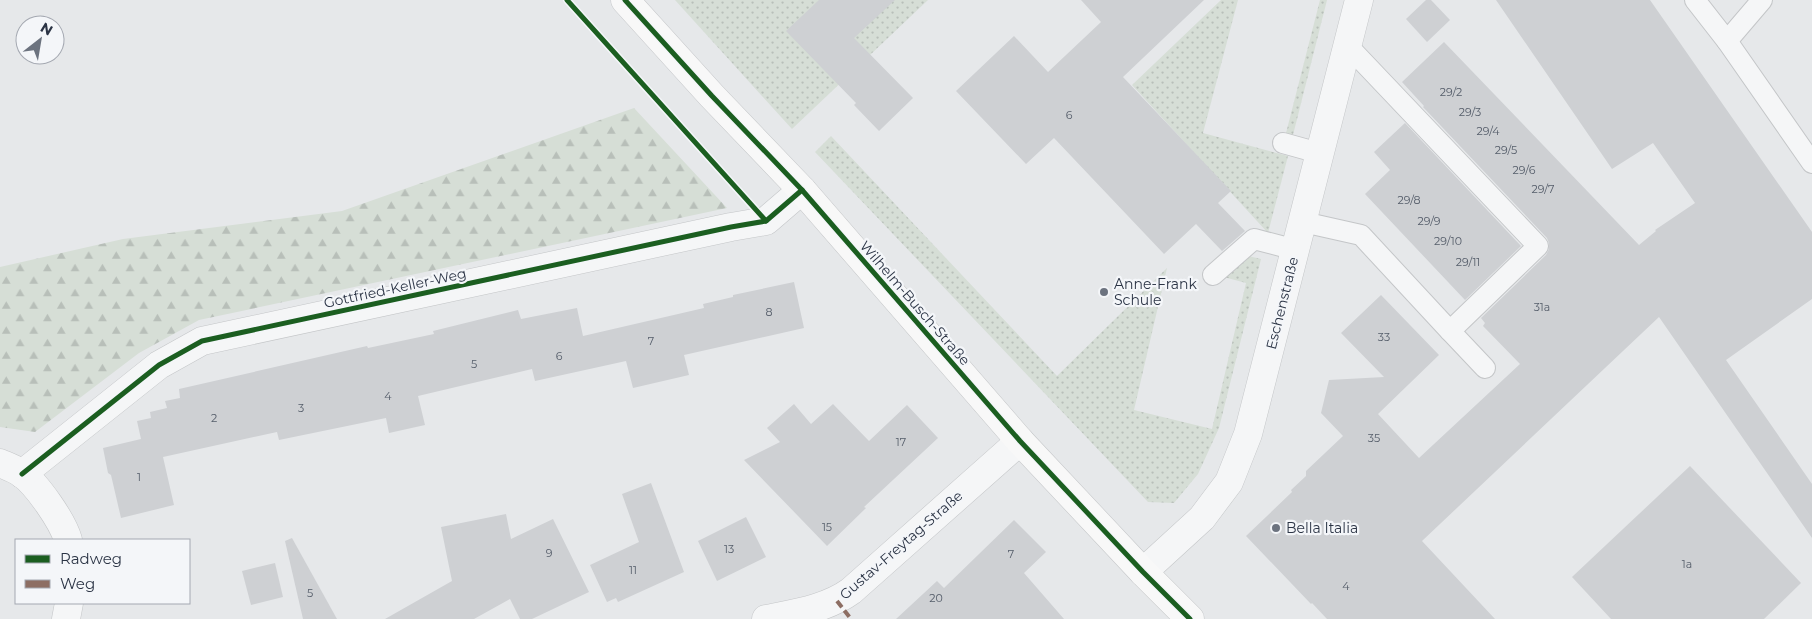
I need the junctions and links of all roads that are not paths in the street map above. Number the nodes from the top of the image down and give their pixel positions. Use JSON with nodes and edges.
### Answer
{"nodes":[{"id":1,"x":625,"y":0,"type":"edge"},
{"id":2,"x":1359,"y":0,"type":"edge"},
{"id":3,"x":1695,"y":0,"type":"edge"},
{"id":4,"x":1762,"y":0,"type":"edge"},
{"id":5,"x":1727,"y":41,"type":"junction"},
{"id":6,"x":1348,"y":46,"type":"junction"},
{"id":7,"x":1283,"y":143,"type":"dead end"},
{"id":8,"x":1319,"y":152,"type":"junction"},
{"id":9,"x":1812,"y":162,"type":"edge"},
{"id":10,"x":802,"y":190,"type":"junction"},
{"id":11,"x":1303,"y":222,"type":"junction"},
{"id":12,"x":1296,"y":250,"type":"junction"},
{"id":13,"x":1213,"y":275,"type":"dead end"},
{"id":14,"x":1450,"y":331,"type":"junction"},
{"id":15,"x":1485,"y":368,"type":"dead end"},
{"id":16,"x":1020,"y":441,"type":"junction"},
{"id":17,"x":11,"y":468,"type":"edge"},
{"id":18,"x":68,"y":539,"type":"edge"},
{"id":19,"x":1143,"y":572,"type":"junction"},
{"id":20,"x":69,"y":604,"type":"edge"},
{"id":21,"x":66,"y":619,"type":"edge"},
{"id":22,"x":766,"y":619,"type":"edge"},
{"id":23,"x":1190,"y":619,"type":"edge"}],
"edges":[{"from":1,"to":10,"type":"main road","name":"Wilhelm-Busch-Straße"},
{"from":2,"to":6,"type":"street","name":"Eschenstraße"},
{"from":3,"to":5,"type":"lane"},
{"from":4,"to":5,"type":"lane"},
{"from":5,"to":9,"type":"lane"},
{"from":6,"to":8,"type":"street","name":"Eschenstraße"},
{"from":6,"to":14,"type":"lane"},
{"from":7,"to":8,"type":"lane"},
{"from":8,"to":11,"type":"street","name":"Eschenstraße"},
{"from":10,"to":16,"type":"main road","name":"Wilhelm-Busch-Straße"},
{"from":10,"to":17,"type":"street","name":"Gottfried-Keller-Weg"},
{"from":11,"to":12,"type":"street","name":"Eschenstraße"},
{"from":11,"to":14,"type":"lane"},
{"from":12,"to":13,"type":"lane"},
{"from":12,"to":19,"type":"street","name":"Eschenstraße"},
{"from":14,"to":15,"type":"lane"},
{"from":16,"to":19,"type":"main road","name":"Wilhelm-Busch-Straße"},
{"from":16,"to":22,"type":"street","name":"Gustav-Freytag-Straße"},
{"from":17,"to":18,"type":"street"},
{"from":19,"to":23,"type":"main road","name":"Wilhelm-Busch-Straße"},
{"from":20,"to":21,"type":"street"}]}
